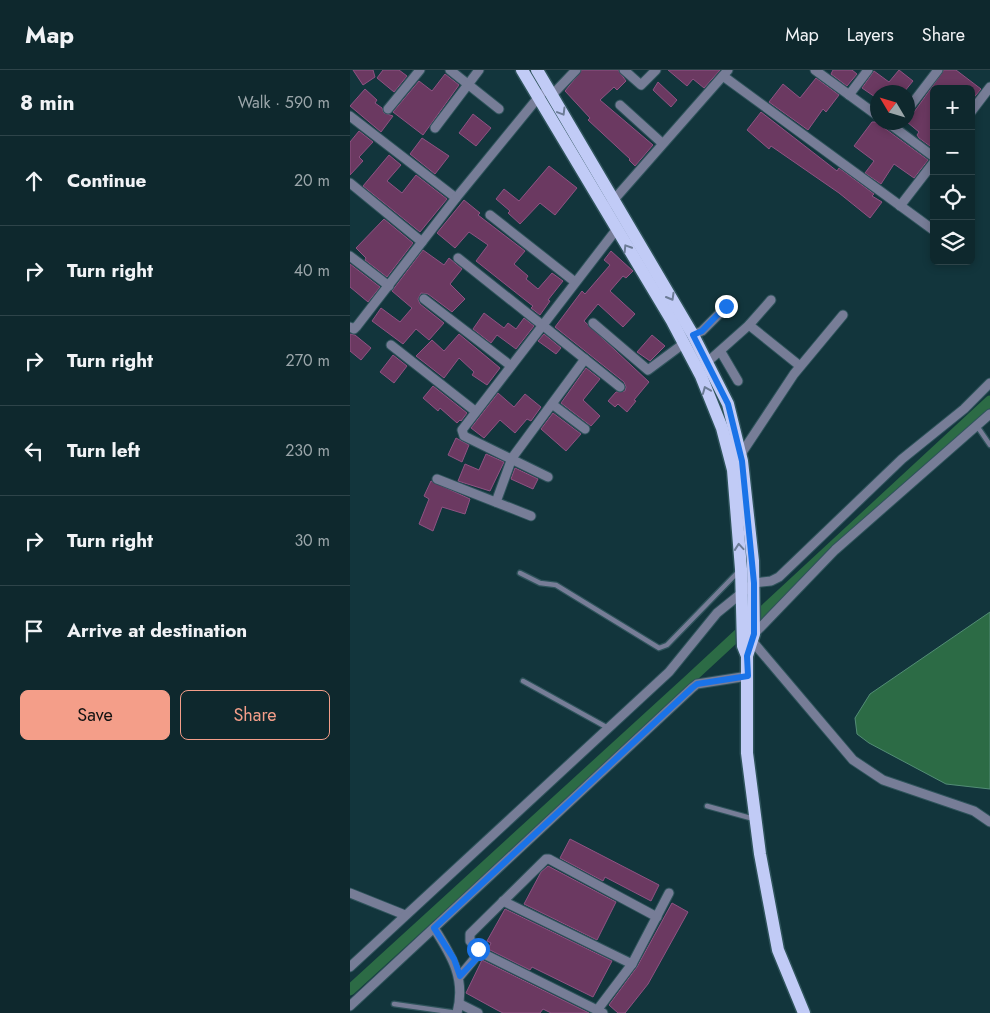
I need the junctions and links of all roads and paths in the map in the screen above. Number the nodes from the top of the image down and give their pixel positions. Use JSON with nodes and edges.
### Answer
{"nodes":[{"id":1,"x":420,"y":70,"type":"edge"},
{"id":2,"x":450,"y":70,"type":"edge"},
{"id":3,"x":479,"y":70,"type":"edge"},
{"id":4,"x":522,"y":70,"type":"edge"},
{"id":5,"x":537,"y":70,"type":"edge"},
{"id":6,"x":576,"y":70,"type":"edge"},
{"id":7,"x":624,"y":70,"type":"edge"},
{"id":8,"x":656,"y":70,"type":"edge"},
{"id":9,"x":815,"y":70,"type":"edge"},
{"id":10,"x":868,"y":70,"type":"edge"},
{"id":11,"x":938,"y":70,"type":"edge"},
{"id":12,"x":726,"y":73,"type":"edge"},
{"id":13,"x":468,"y":84,"type":"junction"},
{"id":14,"x":990,"y":88,"type":"edge"},
{"id":15,"x":550,"y":91,"type":"junction"},
{"id":16,"x":849,"y":95,"type":"junction"},
{"id":17,"x":539,"y":97,"type":"junction"},
{"id":18,"x":915,"y":100,"type":"edge"},
{"id":19,"x":620,"y":105,"type":"dead end"},
{"id":20,"x":975,"y":107,"type":"edge"},
{"id":21,"x":388,"y":109,"type":"dead end"},
{"id":22,"x":499,"y":109,"type":"dead end"},
{"id":23,"x":870,"y":110,"type":"edge"},
{"id":24,"x":350,"y":116,"type":"edge"},
{"id":25,"x":435,"y":128,"type":"dead end"},
{"id":26,"x":900,"y":130,"type":"edge"},
{"id":27,"x":662,"y":143,"type":"junction"},
{"id":28,"x":930,"y":154,"type":"edge"},
{"id":29,"x":930,"y":167,"type":"edge"},
{"id":30,"x":350,"y":183,"type":"edge"},
{"id":31,"x":456,"y":198,"type":"junction"},
{"id":32,"x":615,"y":199,"type":"junction"},
{"id":33,"x":900,"y":206,"type":"junction"},
{"id":34,"x":605,"y":211,"type":"junction"},
{"id":35,"x":490,"y":215,"type":"dead end"},
{"id":36,"x":930,"y":228,"type":"edge"},
{"id":37,"x":616,"y":230,"type":"junction"},
{"id":38,"x":422,"y":242,"type":"junction"},
{"id":39,"x":350,"y":256,"type":"edge"},
{"id":40,"x":458,"y":258,"type":"dead end"},
{"id":41,"x":575,"y":282,"type":"junction"},
{"id":42,"x":389,"y":286,"type":"junction"},
{"id":43,"x":424,"y":299,"type":"dead end"},
{"id":44,"x":770,"y":300,"type":"dead end"},
{"id":45,"x":726,"y":306,"type":"dead end"},
{"id":46,"x":843,"y":315,"type":"dead end"},
{"id":47,"x":593,"y":323,"type":"dead end"},
{"id":48,"x":542,"y":324,"type":"junction"},
{"id":49,"x":749,"y":325,"type":"junction"},
{"id":50,"x":350,"y":327,"type":"edge"},
{"id":51,"x":693,"y":335,"type":"junction"},
{"id":52,"x":391,"y":344,"type":"dead end"},
{"id":53,"x":683,"y":344,"type":"junction"},
{"id":54,"x":721,"y":352,"type":"junction"},
{"id":55,"x":585,"y":359,"type":"junction"},
{"id":56,"x":511,"y":366,"type":"junction"},
{"id":57,"x":703,"y":366,"type":"junction"},
{"id":58,"x":800,"y":366,"type":"junction"},
{"id":59,"x":738,"y":381,"type":"dead end"},
{"id":60,"x":990,"y":383,"type":"edge"},
{"id":61,"x":620,"y":387,"type":"dead end"},
{"id":62,"x":552,"y":404,"type":"junction"},
{"id":63,"x":475,"y":411,"type":"junction"},
{"id":64,"x":990,"y":414,"type":"edge"},
{"id":65,"x":977,"y":426,"type":"junction"},
{"id":66,"x":585,"y":429,"type":"dead end"},
{"id":67,"x":731,"y":439,"type":"junction"},
{"id":68,"x":990,"y":444,"type":"edge"},
{"id":69,"x":741,"y":454,"type":"junction"},
{"id":70,"x":512,"y":458,"type":"junction"},
{"id":71,"x":548,"y":477,"type":"dead end"},
{"id":72,"x":437,"y":479,"type":"dead end"},
{"id":73,"x":496,"y":502,"type":"junction"},
{"id":74,"x":531,"y":516,"type":"dead end"},
{"id":75,"x":741,"y":569,"type":"junction"},
{"id":76,"x":520,"y":573,"type":"dead end"},
{"id":77,"x":754,"y":583,"type":"junction"},
{"id":78,"x":741,"y":594,"type":"junction"},
{"id":79,"x":751,"y":635,"type":"junction"},
{"id":80,"x":748,"y":676,"type":"junction"},
{"id":81,"x":523,"y":681,"type":"dead end"},
{"id":82,"x":608,"y":728,"type":"junction"},
{"id":83,"x":707,"y":806,"type":"dead end"},
{"id":84,"x":755,"y":820,"type":"junction"},
{"id":85,"x":990,"y":822,"type":"edge"},
{"id":86,"x":669,"y":892,"type":"dead end"},
{"id":87,"x":350,"y":893,"type":"edge"},
{"id":88,"x":503,"y":901,"type":"junction"},
{"id":89,"x":405,"y":915,"type":"junction"},
{"id":90,"x":657,"y":917,"type":"junction"},
{"id":91,"x":434,"y":928,"type":"junction"},
{"id":92,"x":480,"y":952,"type":"junction"},
{"id":93,"x":632,"y":964,"type":"junction"},
{"id":94,"x":350,"y":967,"type":"edge"},
{"id":95,"x":460,"y":976,"type":"junction"},
{"id":96,"x":394,"y":1004,"type":"dead end"},
{"id":97,"x":350,"y":1006,"type":"edge"},
{"id":98,"x":458,"y":1010,"type":"edge"},
{"id":99,"x":601,"y":1011,"type":"edge"},
{"id":100,"x":478,"y":1013,"type":"edge"},
{"id":101,"x":804,"y":1013,"type":"edge"}],
"edges":[{"from":1,"to":21,"type":"street"},
{"from":2,"to":13,"type":"street"},
{"from":3,"to":13,"type":"street"},
{"from":4,"to":17,"type":"main road"},
{"from":5,"to":15,"type":"main road"},
{"from":6,"to":15,"type":"street"},
{"from":7,"to":8,"type":"street"},
{"from":9,"to":16,"type":"street"},
{"from":10,"to":16,"type":"street"},
{"from":11,"to":18,"type":"street"},
{"from":12,"to":27,"type":"street"},
{"from":12,"to":33,"type":"street"},
{"from":13,"to":22,"type":"street"},
{"from":13,"to":25,"type":"street"},
{"from":14,"to":20,"type":"street"},
{"from":15,"to":17,"type":"street"},
{"from":15,"to":32,"type":"main road","one_way":true},
{"from":16,"to":23,"type":"street"},
{"from":17,"to":31,"type":"street"},
{"from":17,"to":34,"type":"main road"},
{"from":19,"to":27,"type":"street"},
{"from":24,"to":31,"type":"street"},
{"from":26,"to":28,"type":"street"},
{"from":27,"to":32,"type":"street"},
{"from":29,"to":33,"type":"street"},
{"from":30,"to":38,"type":"street"},
{"from":31,"to":38,"type":"street"},
{"from":32,"to":34,"type":"street"},
{"from":32,"to":51,"type":"main road","one_way":true},
{"from":33,"to":36,"type":"street"},
{"from":34,"to":37,"type":"main road"},
{"from":35,"to":41,"type":"street"},
{"from":37,"to":41,"type":"street"},
{"from":53,"to":37,"type":"main road","one_way":true},
{"from":38,"to":42,"type":"street"},
{"from":39,"to":42,"type":"street"},
{"from":40,"to":48,"type":"street"},
{"from":41,"to":48,"type":"street"},
{"from":42,"to":50,"type":"street"},
{"from":43,"to":56,"type":"street"},
{"from":44,"to":49,"type":"street"},
{"from":45,"to":51,"type":"street"},
{"from":46,"to":58,"type":"street"},
{"from":47,"to":53,"type":"street"},
{"from":48,"to":55,"type":"street"},
{"from":48,"to":56,"type":"street"},
{"from":49,"to":54,"type":"street"},
{"from":49,"to":58,"type":"street"},
{"from":51,"to":57,"type":"main road"},
{"from":52,"to":63,"type":"street"},
{"from":53,"to":57,"type":"main road"},
{"from":54,"to":57,"type":"street"},
{"from":54,"to":59,"type":"street"},
{"from":55,"to":61,"type":"street"},
{"from":55,"to":62,"type":"street"},
{"from":56,"to":63,"type":"street"},
{"from":57,"to":67,"type":"main road"},
{"from":58,"to":69,"type":"street"},
{"from":60,"to":77,"type":"street"},
{"from":62,"to":66,"type":"street"},
{"from":62,"to":70,"type":"street"},
{"from":63,"to":70,"type":"street"},
{"from":64,"to":65,"type":"street"},
{"from":65,"to":68,"type":"lane"},
{"from":65,"to":79,"type":"street"},
{"from":67,"to":69,"type":"main road"},
{"from":75,"to":67,"type":"main road","one_way":true},
{"from":69,"to":77,"type":"main road"},
{"from":70,"to":71,"type":"street"},
{"from":70,"to":73,"type":"street"},
{"from":72,"to":73,"type":"street"},
{"from":73,"to":74,"type":"street"},
{"from":75,"to":76,"type":"lane"},
{"from":75,"to":78,"type":"main road"},
{"from":77,"to":78,"type":"street"},
{"from":77,"to":79,"type":"main road"},
{"from":78,"to":79,"type":"main road"},
{"from":78,"to":82,"type":"street"},
{"from":79,"to":80,"type":"main road"},
{"from":79,"to":85,"type":"street"},
{"from":80,"to":84,"type":"main road"},
{"from":80,"to":91,"type":"street"},
{"from":81,"to":82,"type":"lane"},
{"from":82,"to":89,"type":"street"},
{"from":83,"to":84,"type":"lane"},
{"from":84,"to":101,"type":"main road"},
{"from":86,"to":90,"type":"street"},
{"from":87,"to":89,"type":"street"},
{"from":88,"to":90,"type":"street"},
{"from":88,"to":92,"type":"street"},
{"from":88,"to":93,"type":"street"},
{"from":89,"to":94,"type":"street"},
{"from":90,"to":93,"type":"street"},
{"from":91,"to":95,"type":"street"},
{"from":91,"to":97,"type":"street"},
{"from":92,"to":95,"type":"street"},
{"from":92,"to":99,"type":"street"},
{"from":93,"to":99,"type":"street"},
{"from":95,"to":98,"type":"street"},
{"from":96,"to":98,"type":"lane"},
{"from":98,"to":100,"type":"street"}]}
